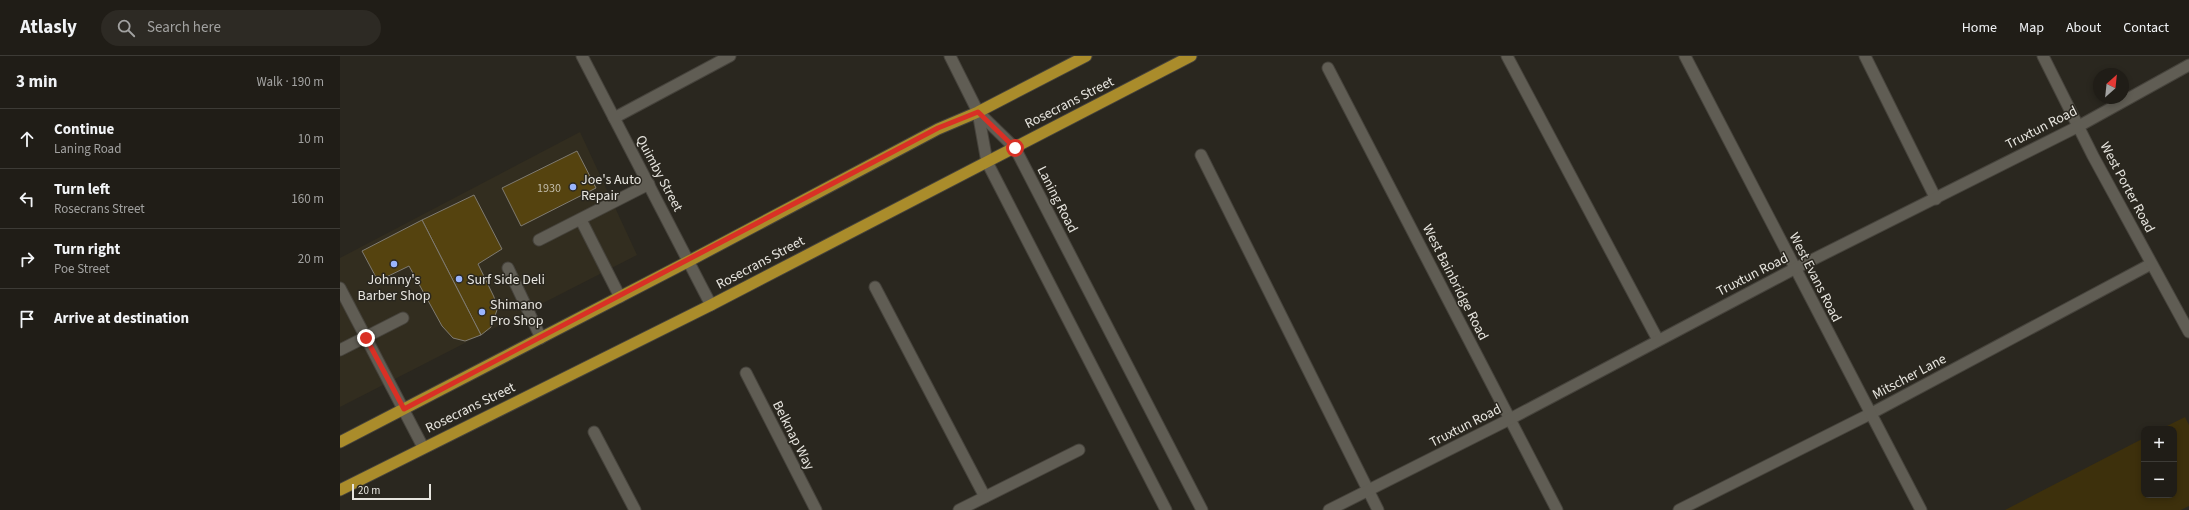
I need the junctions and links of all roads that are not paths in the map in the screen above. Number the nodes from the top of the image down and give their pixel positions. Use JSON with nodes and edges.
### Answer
{"nodes":[{"id":1,"x":582,"y":56,"type":"edge"},
{"id":2,"x":730,"y":56,"type":"edge"},
{"id":3,"x":950,"y":56,"type":"edge"},
{"id":4,"x":1086,"y":56,"type":"edge"},
{"id":5,"x":1192,"y":56,"type":"edge"},
{"id":6,"x":1507,"y":56,"type":"edge"},
{"id":7,"x":1686,"y":56,"type":"edge"},
{"id":8,"x":1865,"y":56,"type":"edge"},
{"id":9,"x":2043,"y":56,"type":"edge"},
{"id":10,"x":2189,"y":65,"type":"edge"},
{"id":11,"x":1328,"y":68,"type":"dead end"},
{"id":12,"x":978,"y":112,"type":"junction"},
{"id":13,"x":614,"y":118,"type":"junction"},
{"id":14,"x":2080,"y":126,"type":"junction"},
{"id":15,"x":1015,"y":148,"type":"junction"},
{"id":16,"x":1201,"y":155,"type":"dead end"},
{"id":17,"x":987,"y":162,"type":"junction"},
{"id":18,"x":649,"y":184,"type":"junction"},
{"id":19,"x":1936,"y":199,"type":"junction"},
{"id":20,"x":581,"y":220,"type":"junction"},
{"id":21,"x":539,"y":240,"type":"dead end"},
{"id":22,"x":689,"y":261,"type":"junction"},
{"id":23,"x":2152,"y":264,"type":"junction"},
{"id":24,"x":508,"y":268,"type":"dead end"},
{"id":25,"x":1794,"y":269,"type":"junction"},
{"id":26,"x":875,"y":287,"type":"dead end"},
{"id":27,"x":340,"y":288,"type":"edge"},
{"id":28,"x":620,"y":297,"type":"junction"},
{"id":29,"x":711,"y":305,"type":"junction"},
{"id":30,"x":403,"y":318,"type":"dead end"},
{"id":31,"x":2189,"y":332,"type":"edge"},
{"id":32,"x":366,"y":338,"type":"junction"},
{"id":33,"x":541,"y":338,"type":"junction"},
{"id":34,"x":1658,"y":340,"type":"junction"},
{"id":35,"x":340,"y":350,"type":"edge"},
{"id":36,"x":746,"y":374,"type":"dead end"},
{"id":37,"x":404,"y":409,"type":"junction"},
{"id":38,"x":1870,"y":414,"type":"junction"},
{"id":39,"x":1510,"y":419,"type":"junction"},
{"id":40,"x":594,"y":432,"type":"dead end"},
{"id":41,"x":340,"y":442,"type":"edge"},
{"id":42,"x":423,"y":447,"type":"junction"},
{"id":43,"x":1079,"y":450,"type":"dead end"},
{"id":44,"x":340,"y":490,"type":"edge"},
{"id":45,"x":1368,"y":491,"type":"junction"},
{"id":46,"x":985,"y":497,"type":"junction"},
{"id":47,"x":635,"y":510,"type":"edge"},
{"id":48,"x":816,"y":510,"type":"edge"},
{"id":49,"x":959,"y":510,"type":"edge"},
{"id":50,"x":1166,"y":510,"type":"edge"},
{"id":51,"x":1202,"y":510,"type":"edge"},
{"id":52,"x":1329,"y":510,"type":"edge"},
{"id":53,"x":1378,"y":510,"type":"edge"},
{"id":54,"x":1556,"y":510,"type":"edge"},
{"id":55,"x":1679,"y":510,"type":"edge"},
{"id":56,"x":1921,"y":510,"type":"edge"}],
"edges":[{"from":1,"to":13,"type":"street","name":"Quimby Street"},
{"from":2,"to":13,"type":"street"},
{"from":3,"to":12,"type":"street"},
{"from":4,"to":12,"type":"main road","name":"Rosecrans Street"},
{"from":5,"to":15,"type":"main road","name":"Rosecrans Street"},
{"from":6,"to":34,"type":"street"},
{"from":7,"to":25,"type":"street","name":"West Evans Road"},
{"from":8,"to":19,"type":"street"},
{"from":9,"to":14,"type":"street","name":"West Porter Road"},
{"from":10,"to":14,"type":"street","name":"Truxtun Road"},
{"from":11,"to":39,"type":"street","name":"West Bainbridge Road"},
{"from":12,"to":15,"type":"street","name":"Laning Road"},
{"from":12,"to":17,"type":"street"},
{"from":12,"to":22,"type":"main road","name":"Rosecrans Street"},
{"from":13,"to":18,"type":"street","name":"Quimby Street"},
{"from":14,"to":19,"type":"street","name":"Truxtun Road"},
{"from":14,"to":23,"type":"street","name":"West Porter Road"},
{"from":15,"to":17,"type":"main road","name":"Rosecrans Street"},
{"from":15,"to":51,"type":"street","name":"Laning Road"},
{"from":16,"to":45,"type":"street"},
{"from":17,"to":29,"type":"main road","name":"Rosecrans Street"},
{"from":17,"to":50,"type":"street"},
{"from":18,"to":20,"type":"street"},
{"from":18,"to":22,"type":"street","name":"Quimby Street"},
{"from":19,"to":25,"type":"street","name":"Truxtun Road"},
{"from":20,"to":21,"type":"street"},
{"from":20,"to":28,"type":"street"},
{"from":22,"to":28,"type":"main road","name":"Rosecrans Street"},
{"from":22,"to":29,"type":"street","name":"Quimby Street"},
{"from":23,"to":31,"type":"street","name":"West Porter Road"},
{"from":23,"to":38,"type":"street","name":"Mitscher Lane"},
{"from":24,"to":33,"type":"street"},
{"from":25,"to":34,"type":"street","name":"Truxtun Road"},
{"from":25,"to":38,"type":"street","name":"West Evans Road"},
{"from":26,"to":46,"type":"street"},
{"from":27,"to":32,"type":"street"},
{"from":28,"to":33,"type":"main road","name":"Rosecrans Street"},
{"from":29,"to":42,"type":"main road","name":"Rosecrans Street"},
{"from":30,"to":32,"type":"street"},
{"from":32,"to":35,"type":"street"},
{"from":32,"to":37,"type":"street"},
{"from":33,"to":37,"type":"main road","name":"Rosecrans Street"},
{"from":34,"to":39,"type":"street","name":"Truxtun Road"},
{"from":36,"to":48,"type":"street","name":"Belknap Way"},
{"from":37,"to":41,"type":"main road","name":"Rosecrans Street"},
{"from":37,"to":42,"type":"street"},
{"from":38,"to":55,"type":"street","name":"Mitscher Lane"},
{"from":38,"to":56,"type":"street","name":"West Evans Road"},
{"from":39,"to":45,"type":"street","name":"Truxtun Road"},
{"from":39,"to":54,"type":"street","name":"West Bainbridge Road"},
{"from":40,"to":47,"type":"street"},
{"from":42,"to":44,"type":"main road","name":"Rosecrans Street"},
{"from":43,"to":46,"type":"street"},
{"from":45,"to":52,"type":"street","name":"Truxtun Road"},
{"from":45,"to":53,"type":"street"},
{"from":46,"to":49,"type":"street"}]}
